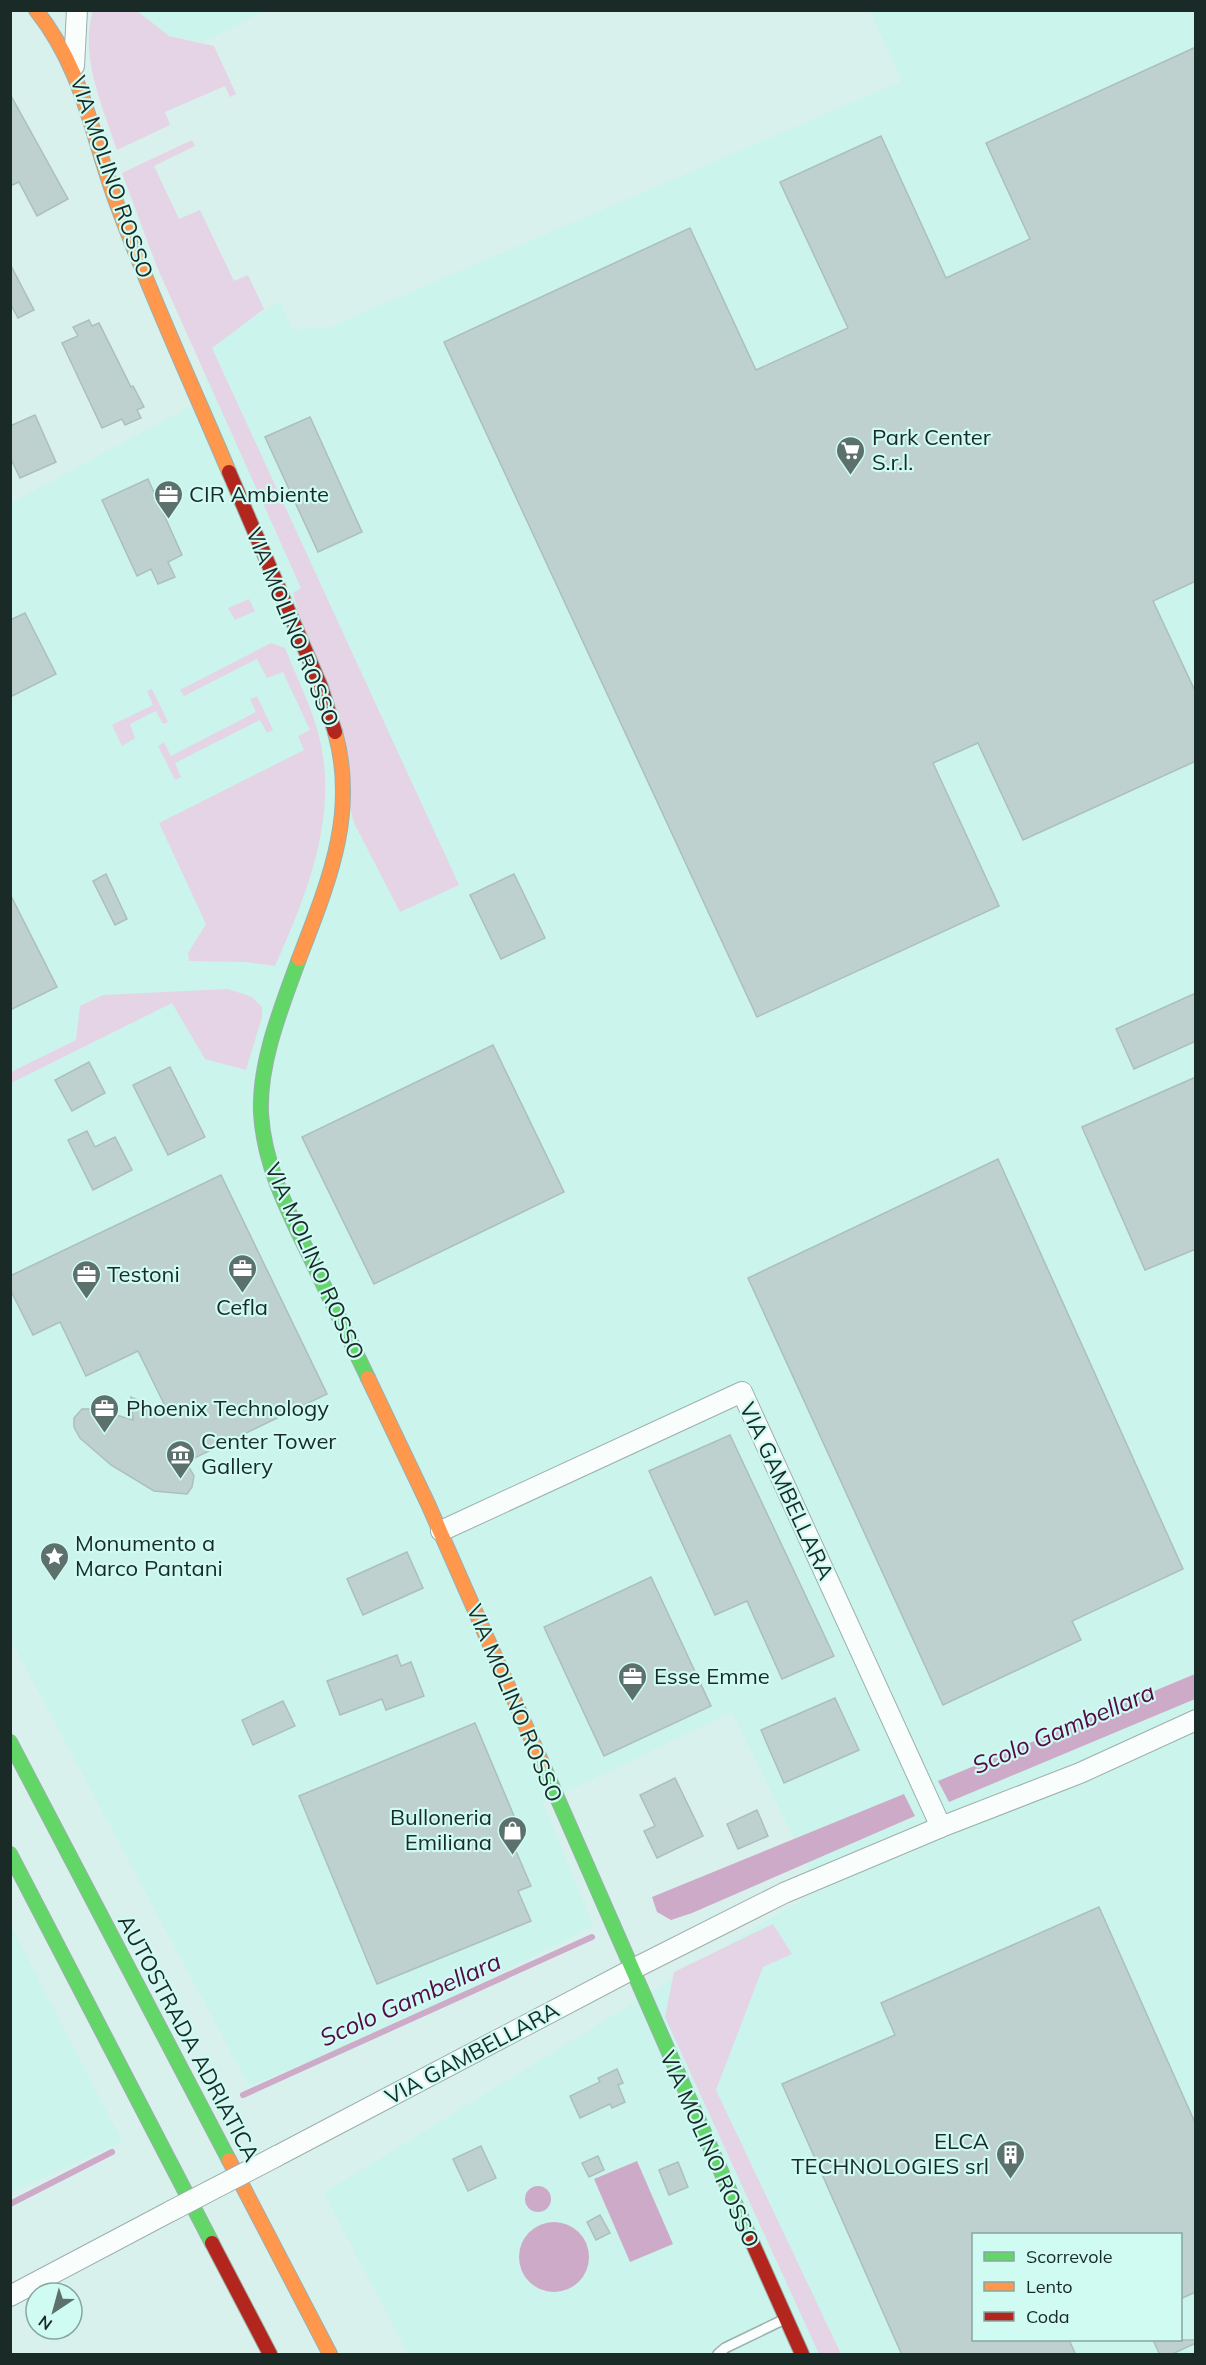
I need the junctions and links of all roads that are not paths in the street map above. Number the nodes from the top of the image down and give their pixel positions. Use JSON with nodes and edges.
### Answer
{"nodes":[{"id":1,"x":36,"y":10,"type":"edge"},
{"id":2,"x":77,"y":10,"type":"edge"},
{"id":3,"x":74,"y":66,"type":"junction"},
{"id":4,"x":441,"y":1532,"type":"junction"},
{"id":5,"x":1196,"y":1720,"type":"edge"},
{"id":6,"x":10,"y":1742,"type":"edge"},
{"id":7,"x":941,"y":1827,"type":"junction"},
{"id":8,"x":10,"y":1854,"type":"edge"},
{"id":9,"x":631,"y":1970,"type":"junction"},
{"id":10,"x":10,"y":2296,"type":"edge"},
{"id":11,"x":786,"y":2318,"type":"junction"},
{"id":12,"x":270,"y":2355,"type":"edge"},
{"id":13,"x":330,"y":2355,"type":"edge"},
{"id":14,"x":718,"y":2355,"type":"edge"},
{"id":15,"x":802,"y":2355,"type":"edge"}],
"edges":[{"from":1,"to":3,"type":"main road","name":"VIA MOLINO ROSSO"},
{"from":2,"to":3,"type":"street","name":"VIA MOLINO ROSSO"},
{"from":3,"to":4,"type":"main road","name":"VIA MOLINO ROSSO"},
{"from":4,"to":7,"type":"street","name":"VIA GAMBELLARA"},
{"from":4,"to":9,"type":"main road","name":"VIA MOLINO ROSSO"},
{"from":5,"to":7,"type":"street","name":"VIA GAMBELLARA"},
{"from":6,"to":13,"type":"main road","name":"AUTOSTRADA ADRIATICA"},
{"from":7,"to":9,"type":"street","name":"VIA GAMBELLARA"},
{"from":8,"to":12,"type":"main road"},
{"from":9,"to":10,"type":"street","name":"VIA GAMBELLARA","bridge":true},
{"from":9,"to":11,"type":"main road","name":"VIA MOLINO ROSSO"},
{"from":11,"to":14,"type":"lane"},
{"from":11,"to":15,"type":"main road","name":"VIA MOLINO ROSSO"}]}
